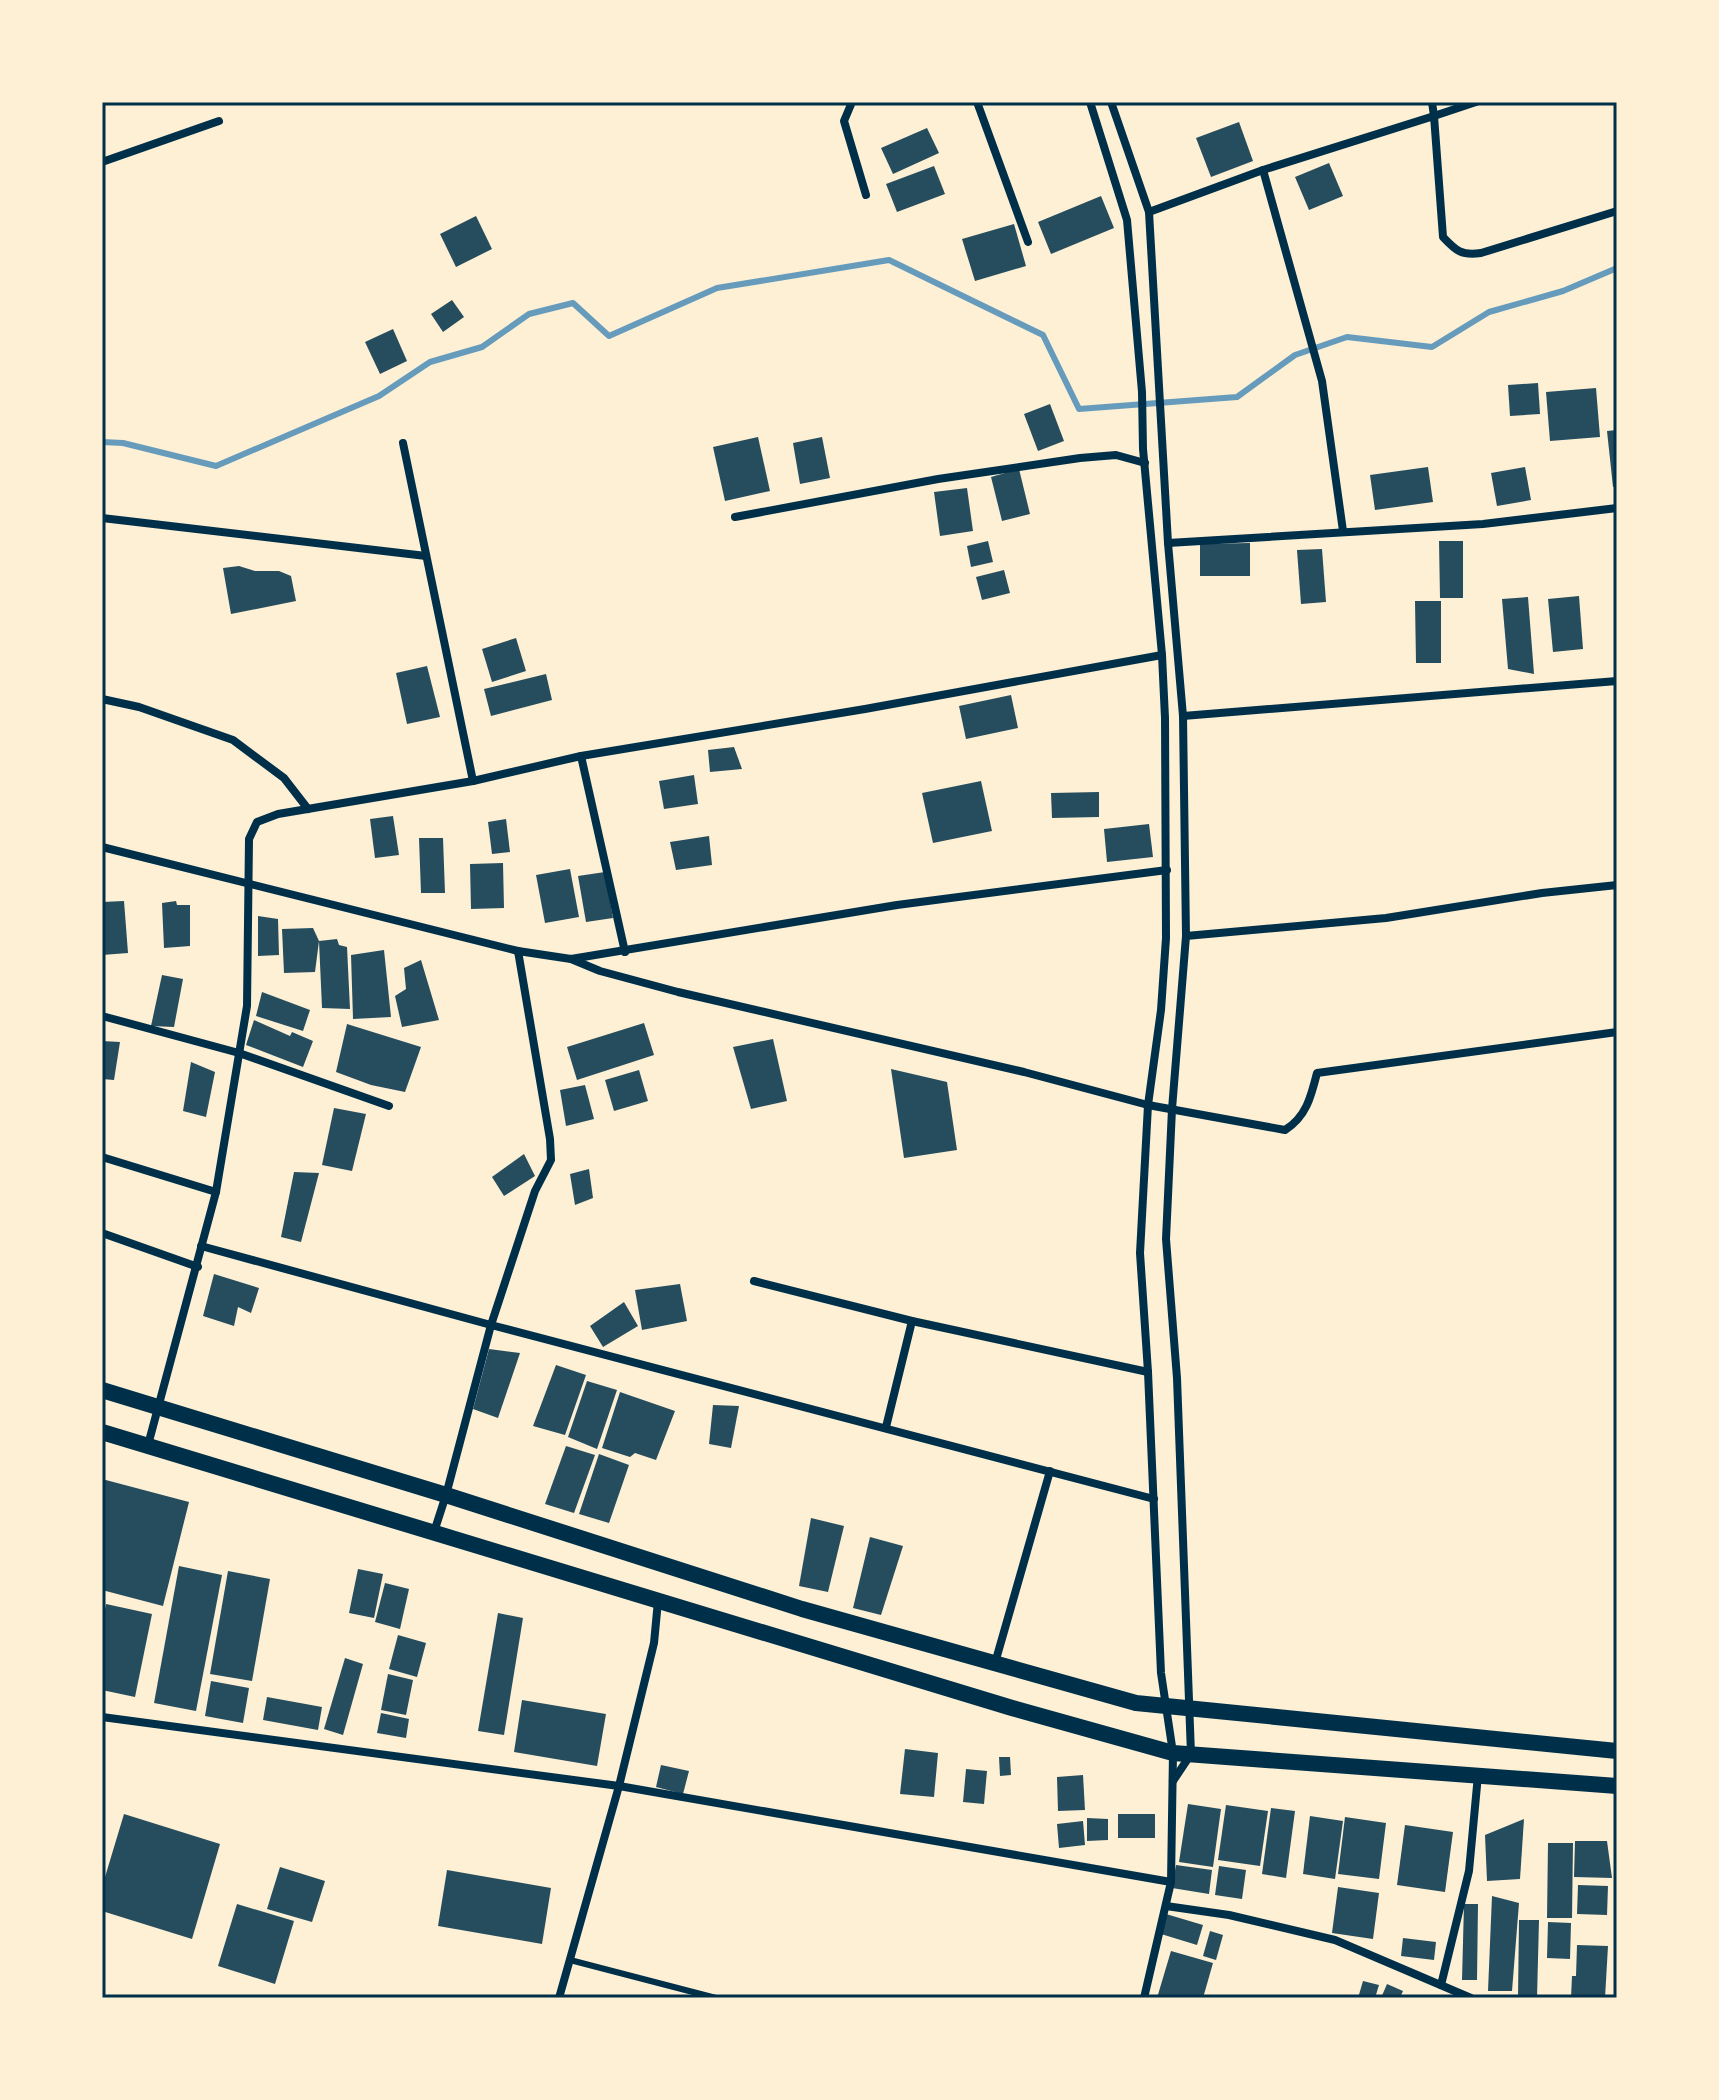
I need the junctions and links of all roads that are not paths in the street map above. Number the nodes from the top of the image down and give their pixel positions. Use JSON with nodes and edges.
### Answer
{"nodes":[{"id":1,"x":852,"y":102,"type":"edge"},
{"id":2,"x":977,"y":102,"type":"edge"},
{"id":3,"x":1090,"y":102,"type":"edge"},
{"id":4,"x":1111,"y":102,"type":"edge"},
{"id":5,"x":1432,"y":102,"type":"edge"},
{"id":6,"x":1476,"y":102,"type":"edge"},
{"id":7,"x":1434,"y":116,"type":"junction"},
{"id":8,"x":219,"y":121,"type":"dead end"},
{"id":9,"x":102,"y":162,"type":"edge"},
{"id":10,"x":1263,"y":170,"type":"junction"},
{"id":11,"x":866,"y":195,"type":"dead end"},
{"id":12,"x":1617,"y":211,"type":"edge"},
{"id":13,"x":1149,"y":212,"type":"junction"},
{"id":14,"x":1028,"y":242,"type":"dead end"},
{"id":15,"x":403,"y":443,"type":"dead end"},
{"id":16,"x":1145,"y":463,"type":"junction"},
{"id":17,"x":1617,"y":508,"type":"edge"},
{"id":18,"x":735,"y":517,"type":"dead end"},
{"id":19,"x":102,"y":518,"type":"edge"},
{"id":20,"x":1343,"y":531,"type":"junction"},
{"id":21,"x":1168,"y":543,"type":"junction"},
{"id":22,"x":426,"y":556,"type":"junction"},
{"id":23,"x":1162,"y":655,"type":"junction"},
{"id":24,"x":1617,"y":681,"type":"edge"},
{"id":25,"x":102,"y":699,"type":"edge"},
{"id":26,"x":1183,"y":716,"type":"junction"},
{"id":27,"x":581,"y":756,"type":"junction"},
{"id":28,"x":473,"y":781,"type":"junction"},
{"id":29,"x":308,"y":809,"type":"junction"},
{"id":30,"x":102,"y":847,"type":"edge"},
{"id":31,"x":1167,"y":870,"type":"junction"},
{"id":32,"x":250,"y":885,"type":"junction"},
{"id":33,"x":1617,"y":885,"type":"edge"},
{"id":34,"x":1186,"y":936,"type":"junction"},
{"id":35,"x":518,"y":951,"type":"junction"},
{"id":36,"x":625,"y":952,"type":"junction"},
{"id":37,"x":571,"y":959,"type":"junction"},
{"id":38,"x":102,"y":1016,"type":"edge"},
{"id":39,"x":1617,"y":1032,"type":"edge"},
{"id":40,"x":239,"y":1053,"type":"junction"},
{"id":41,"x":1148,"y":1105,"type":"junction"},
{"id":42,"x":389,"y":1106,"type":"dead end"},
{"id":43,"x":1172,"y":1109,"type":"junction"},
{"id":44,"x":102,"y":1157,"type":"edge"},
{"id":45,"x":216,"y":1192,"type":"junction"},
{"id":46,"x":102,"y":1233,"type":"edge"},
{"id":47,"x":201,"y":1246,"type":"junction"},
{"id":48,"x":198,"y":1267,"type":"junction"},
{"id":49,"x":754,"y":1281,"type":"dead end"},
{"id":50,"x":912,"y":1321,"type":"junction"},
{"id":51,"x":491,"y":1325,"type":"junction"},
{"id":52,"x":1148,"y":1372,"type":"junction"},
{"id":53,"x":102,"y":1390,"type":"edge"},
{"id":54,"x":160,"y":1408,"type":"junction"},
{"id":55,"x":886,"y":1427,"type":"junction"},
{"id":56,"x":102,"y":1432,"type":"edge"},
{"id":57,"x":148,"y":1445,"type":"junction"},
{"id":58,"x":1050,"y":1471,"type":"junction"},
{"id":59,"x":446,"y":1495,"type":"junction"},
{"id":60,"x":1154,"y":1499,"type":"junction"},
{"id":61,"x":434,"y":1532,"type":"junction"},
{"id":62,"x":658,"y":1601,"type":"junction"},
{"id":63,"x":995,"y":1663,"type":"junction"},
{"id":64,"x":1164,"y":1705,"type":"junction"},
{"id":65,"x":1191,"y":1707,"type":"junction"},
{"id":66,"x":102,"y":1717,"type":"edge"},
{"id":67,"x":1617,"y":1751,"type":"edge"},
{"id":68,"x":1173,"y":1753,"type":"junction"},
{"id":69,"x":1191,"y":1754,"type":"junction"},
{"id":70,"x":1478,"y":1775,"type":"junction"},
{"id":71,"x":1172,"y":1782,"type":"junction"},
{"id":72,"x":619,"y":1786,"type":"junction"},
{"id":73,"x":1617,"y":1786,"type":"edge"},
{"id":74,"x":1171,"y":1882,"type":"junction"},
{"id":75,"x":1166,"y":1906,"type":"junction"},
{"id":76,"x":570,"y":1960,"type":"junction"},
{"id":77,"x":1441,"y":1985,"type":"junction"},
{"id":78,"x":559,"y":1998,"type":"edge"},
{"id":79,"x":716,"y":1998,"type":"edge"},
{"id":80,"x":1144,"y":1998,"type":"edge"},
{"id":81,"x":1471,"y":1998,"type":"edge"}],
"edges":[{"from":1,"to":11,"type":"street"},
{"from":2,"to":14,"type":"street"},
{"from":3,"to":16,"type":"street"},
{"from":4,"to":13,"type":"street"},
{"from":5,"to":7,"type":"street"},
{"from":6,"to":7,"type":"street"},
{"from":7,"to":10,"type":"street"},
{"from":7,"to":12,"type":"street"},
{"from":8,"to":9,"type":"street"},
{"from":10,"to":13,"type":"street"},
{"from":10,"to":20,"type":"street"},
{"from":13,"to":21,"type":"street"},
{"from":15,"to":22,"type":"street"},
{"from":16,"to":18,"type":"street"},
{"from":16,"to":23,"type":"street"},
{"from":17,"to":20,"type":"street"},
{"from":19,"to":22,"type":"street"},
{"from":20,"to":21,"type":"street"},
{"from":21,"to":26,"type":"street"},
{"from":22,"to":28,"type":"street"},
{"from":23,"to":27,"type":"street"},
{"from":23,"to":31,"type":"street"},
{"from":24,"to":26,"type":"street"},
{"from":25,"to":29,"type":"street"},
{"from":26,"to":34,"type":"street"},
{"from":27,"to":28,"type":"street"},
{"from":27,"to":36,"type":"street"},
{"from":28,"to":29,"type":"street"},
{"from":29,"to":32,"type":"street"},
{"from":30,"to":32,"type":"street"},
{"from":31,"to":36,"type":"street"},
{"from":31,"to":41,"type":"street"},
{"from":32,"to":35,"type":"street"},
{"from":32,"to":40,"type":"street"},
{"from":33,"to":34,"type":"street"},
{"from":34,"to":43,"type":"street"},
{"from":35,"to":37,"type":"street"},
{"from":35,"to":51,"type":"street"},
{"from":36,"to":37,"type":"street"},
{"from":37,"to":41,"type":"street"},
{"from":38,"to":40,"type":"street"},
{"from":39,"to":43,"type":"street"},
{"from":40,"to":42,"type":"street"},
{"from":40,"to":45,"type":"street"},
{"from":41,"to":43,"type":"street"},
{"from":41,"to":52,"type":"street"},
{"from":43,"to":65,"type":"street"},
{"from":44,"to":45,"type":"street"},
{"from":45,"to":47,"type":"street"},
{"from":46,"to":48,"type":"street"},
{"from":47,"to":48,"type":"street"},
{"from":47,"to":51,"type":"street"},
{"from":48,"to":54,"type":"street"},
{"from":49,"to":50,"type":"street"},
{"from":50,"to":52,"type":"street"},
{"from":50,"to":55,"type":"street"},
{"from":51,"to":55,"type":"street"},
{"from":51,"to":59,"type":"street"},
{"from":52,"to":60,"type":"street"},
{"from":53,"to":54,"type":"main road"},
{"from":54,"to":57,"type":"street"},
{"from":54,"to":59,"type":"main road"},
{"from":55,"to":58,"type":"street"},
{"from":56,"to":57,"type":"main road"},
{"from":57,"to":61,"type":"main road"},
{"from":58,"to":60,"type":"street"},
{"from":58,"to":63,"type":"street"},
{"from":59,"to":61,"type":"street"},
{"from":59,"to":63,"type":"main road"},
{"from":60,"to":64,"type":"street"},
{"from":61,"to":62,"type":"main road"},
{"from":62,"to":68,"type":"main road"},
{"from":62,"to":72,"type":"street"},
{"from":63,"to":64,"type":"main road"},
{"from":64,"to":65,"type":"main road"},
{"from":64,"to":68,"type":"street"},
{"from":65,"to":67,"type":"main road"},
{"from":65,"to":69,"type":"street"},
{"from":66,"to":72,"type":"street"},
{"from":68,"to":69,"type":"main road"},
{"from":68,"to":71,"type":"street"},
{"from":69,"to":70,"type":"main road"},
{"from":69,"to":71,"type":"street"},
{"from":70,"to":73,"type":"main road"},
{"from":70,"to":77,"type":"street"},
{"from":71,"to":74,"type":"street"},
{"from":72,"to":74,"type":"street"},
{"from":72,"to":76,"type":"street"},
{"from":74,"to":75,"type":"street"},
{"from":75,"to":77,"type":"street"},
{"from":75,"to":80,"type":"street"},
{"from":76,"to":78,"type":"street"},
{"from":76,"to":79,"type":"lane"},
{"from":77,"to":81,"type":"street"}]}
